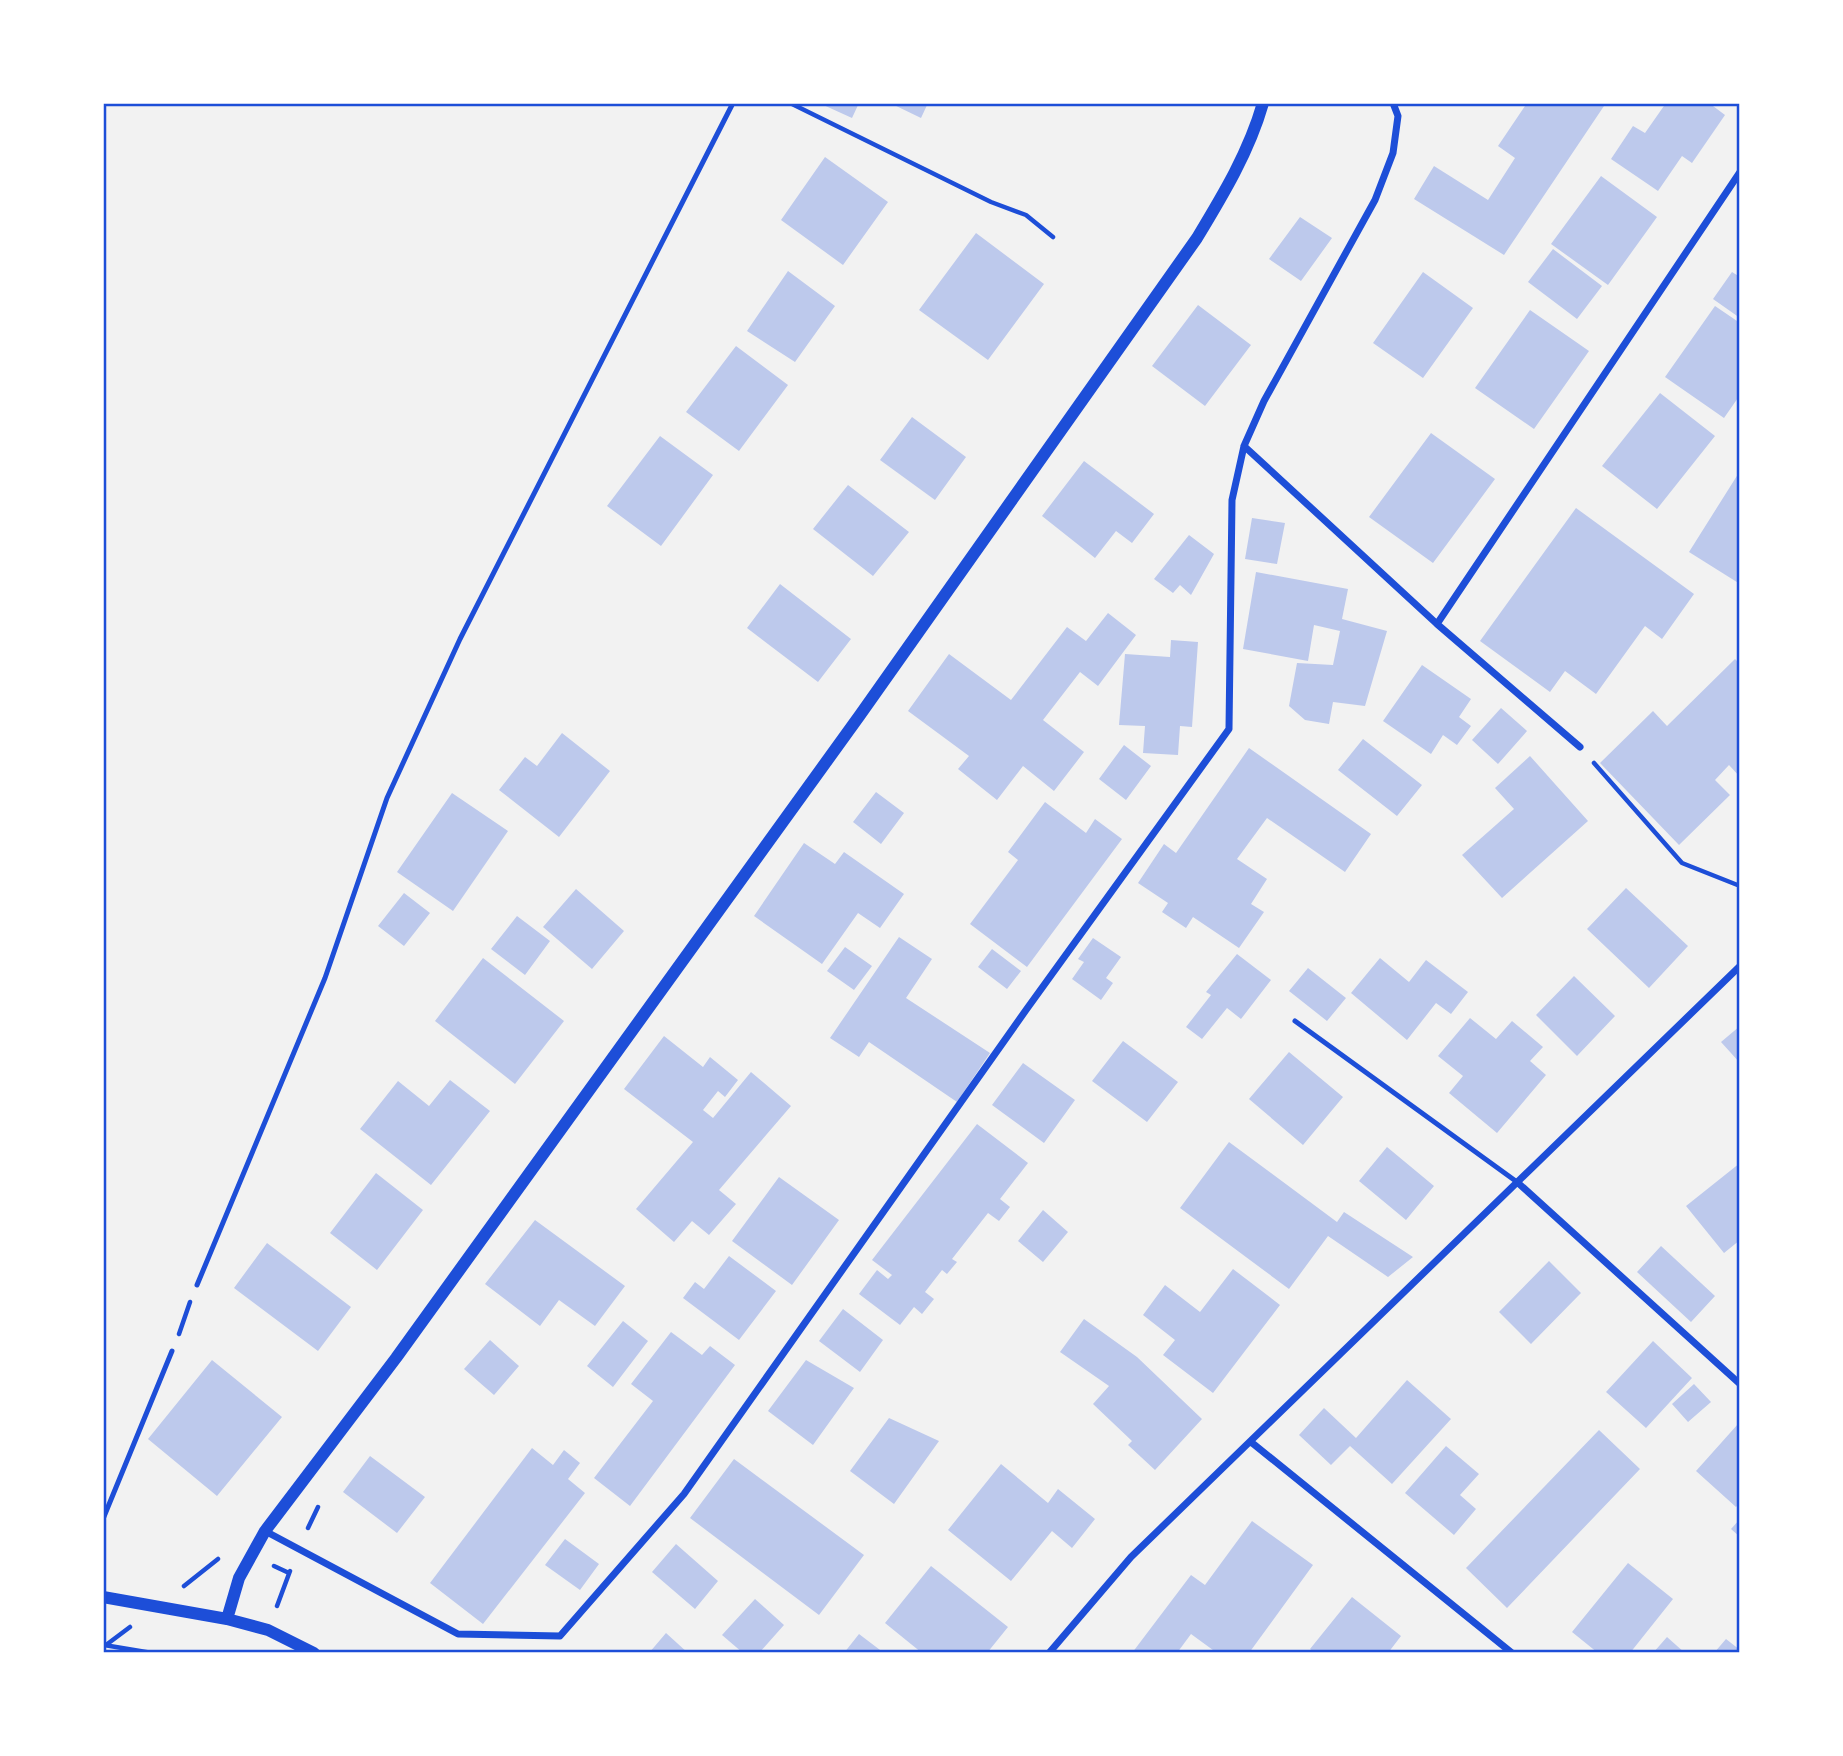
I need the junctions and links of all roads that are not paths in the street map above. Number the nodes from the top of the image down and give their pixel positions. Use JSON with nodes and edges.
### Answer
{"nodes":[{"id":1,"x":733,"y":103,"type":"edge"},
{"id":2,"x":1263,"y":103,"type":"edge"},
{"id":3,"x":1393,"y":103,"type":"edge"},
{"id":4,"x":1740,"y":172,"type":"edge"},
{"id":5,"x":1244,"y":446,"type":"junction"},
{"id":6,"x":1437,"y":624,"type":"junction"},
{"id":7,"x":1580,"y":747,"type":"road end"},
{"id":8,"x":1740,"y":966,"type":"edge"},
{"id":9,"x":1295,"y":1021,"type":"dead end"},
{"id":10,"x":1517,"y":1182,"type":"junction"},
{"id":11,"x":197,"y":1285,"type":"road end"},
{"id":12,"x":172,"y":1351,"type":"road end"},
{"id":13,"x":1740,"y":1384,"type":"edge"},
{"id":14,"x":1251,"y":1442,"type":"junction"},
{"id":15,"x":103,"y":1519,"type":"edge"},
{"id":16,"x":265,"y":1531,"type":"junction"},
{"id":17,"x":103,"y":1597,"type":"edge"},
{"id":18,"x":228,"y":1619,"type":"junction"},
{"id":19,"x":314,"y":1653,"type":"edge"},
{"id":20,"x":1049,"y":1653,"type":"edge"},
{"id":21,"x":1512,"y":1653,"type":"edge"}],
"edges":[{"from":1,"to":11,"type":"lane"},
{"from":2,"to":16,"type":"street"},
{"from":3,"to":5,"type":"street"},
{"from":4,"to":6,"type":"street"},
{"from":5,"to":6,"type":"street"},
{"from":5,"to":16,"type":"street"},
{"from":6,"to":7,"type":"street"},
{"from":8,"to":10,"type":"street"},
{"from":9,"to":10,"type":"lane"},
{"from":10,"to":13,"type":"street"},
{"from":10,"to":14,"type":"street"},
{"from":12,"to":15,"type":"lane"},
{"from":14,"to":20,"type":"street"},
{"from":14,"to":21,"type":"street"},
{"from":16,"to":18,"type":"street"},
{"from":17,"to":18,"type":"street"},
{"from":18,"to":19,"type":"street"}]}
